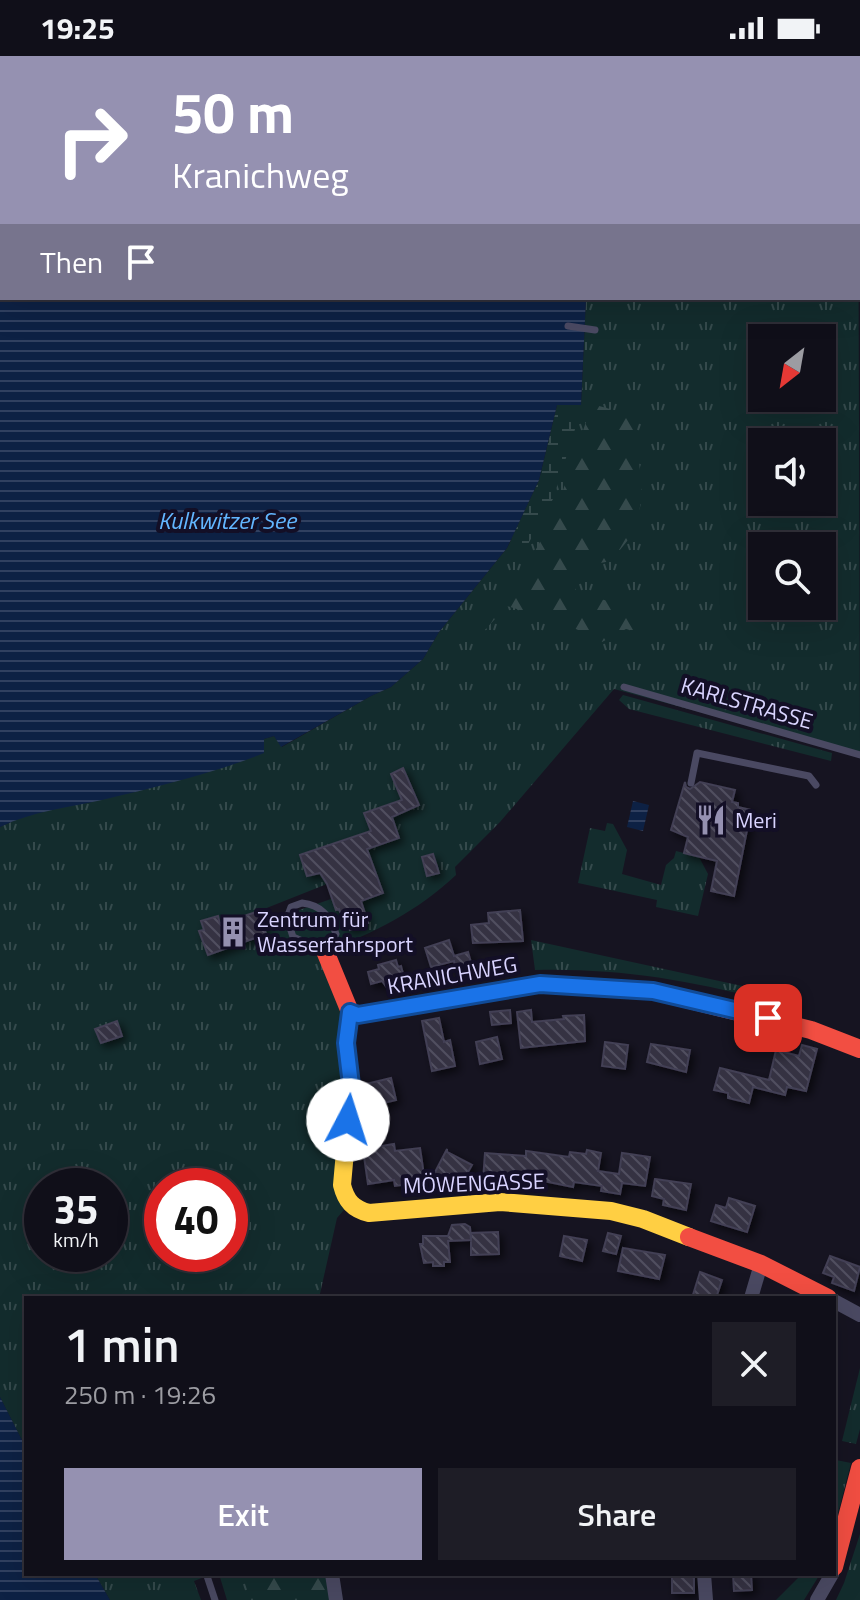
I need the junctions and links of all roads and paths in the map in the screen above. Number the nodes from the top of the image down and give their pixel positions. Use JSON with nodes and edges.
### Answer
{"nodes":[{"id":1,"x":568,"y":326,"type":"dead end"},
{"id":2,"x":595,"y":330,"type":"dead end"},
{"id":3,"x":624,"y":687,"type":"dead end"},
{"id":4,"x":860,"y":755,"type":"edge"},
{"id":5,"x":691,"y":783,"type":"dead end"},
{"id":6,"x":816,"y":785,"type":"dead end"},
{"id":7,"x":325,"y":951,"type":"junction"},
{"id":8,"x":350,"y":1012,"type":"junction"},
{"id":9,"x":860,"y":1049,"type":"edge"},
{"id":10,"x":761,"y":1264,"type":"junction"},
{"id":11,"x":752,"y":1296,"type":"edge"},
{"id":12,"x":824,"y":1296,"type":"edge"},
{"id":13,"x":836,"y":1302,"type":"edge"},
{"id":14,"x":860,"y":1315,"type":"edge"},
{"id":15,"x":860,"y":1468,"type":"edge"},
{"id":16,"x":836,"y":1559,"type":"edge"},
{"id":17,"x":207,"y":1576,"type":"edge"},
{"id":18,"x":332,"y":1576,"type":"edge"},
{"id":19,"x":704,"y":1576,"type":"edge"},
{"id":20,"x":831,"y":1576,"type":"edge"},
{"id":21,"x":215,"y":1600,"type":"edge"},
{"id":22,"x":336,"y":1600,"type":"edge"},
{"id":23,"x":706,"y":1600,"type":"edge"},
{"id":24,"x":817,"y":1600,"type":"edge"}],
"edges":[{"from":1,"to":2,"type":"lane"},
{"from":3,"to":4,"type":"lane","name":"KARLSTRASSE"},
{"from":5,"to":6,"type":"lane"},
{"from":7,"to":7,"type":"lane"},
{"from":7,"to":8,"type":"street"},
{"from":8,"to":9,"type":"street","name":"KRANICHWEG"},
{"from":8,"to":10,"type":"street","name":"MÖWENGASSE"},
{"from":10,"to":11,"type":"street"},
{"from":10,"to":12,"type":"street","name":"MÖWENGASSE"},
{"from":13,"to":14,"type":"street"},
{"from":15,"to":16,"type":"street"},
{"from":17,"to":21,"type":"lane"},
{"from":18,"to":22,"type":"street"},
{"from":19,"to":23,"type":"street"},
{"from":20,"to":24,"type":"street"}]}
